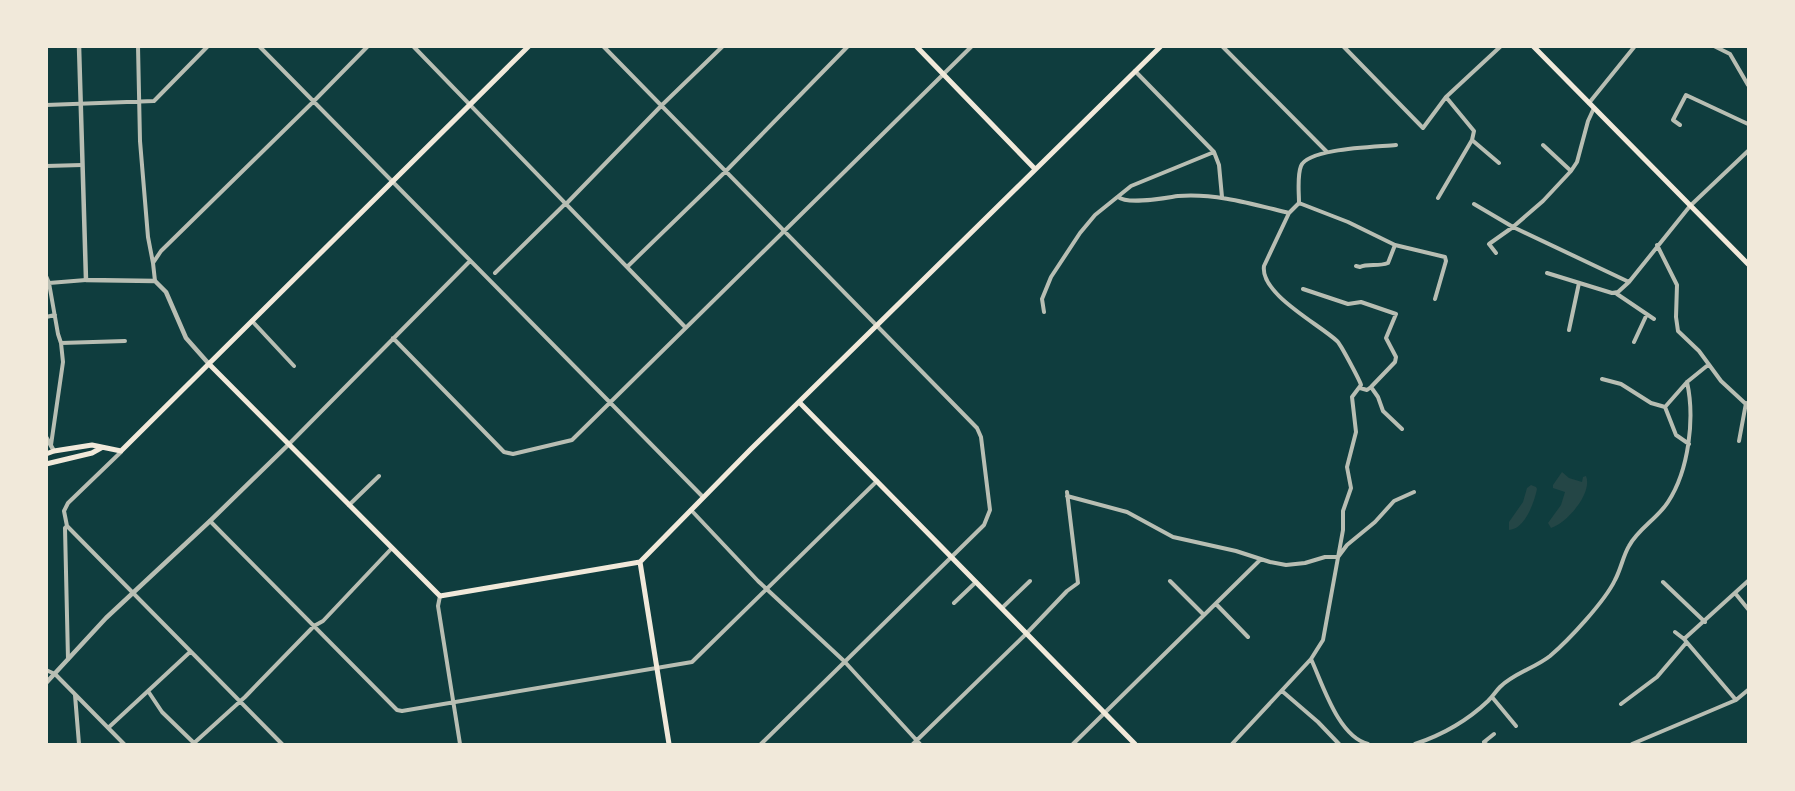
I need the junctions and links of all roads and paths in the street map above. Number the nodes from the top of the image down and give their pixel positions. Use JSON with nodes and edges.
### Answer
{"nodes":[{"id":1,"x":79,"y":46,"type":"edge"},
{"id":2,"x":138,"y":46,"type":"edge"},
{"id":3,"x":208,"y":46,"type":"edge"},
{"id":4,"x":259,"y":46,"type":"edge"},
{"id":5,"x":368,"y":46,"type":"edge"},
{"id":6,"x":413,"y":46,"type":"edge"},
{"id":7,"x":529,"y":46,"type":"edge"},
{"id":8,"x":603,"y":46,"type":"edge"},
{"id":9,"x":723,"y":46,"type":"edge"},
{"id":10,"x":848,"y":46,"type":"edge"},
{"id":11,"x":916,"y":46,"type":"edge"},
{"id":12,"x":972,"y":46,"type":"edge"},
{"id":13,"x":1161,"y":46,"type":"edge"},
{"id":14,"x":1222,"y":46,"type":"edge"},
{"id":15,"x":1343,"y":46,"type":"edge"},
{"id":16,"x":1501,"y":46,"type":"edge"},
{"id":17,"x":1533,"y":46,"type":"edge"},
{"id":18,"x":1635,"y":46,"type":"edge"},
{"id":19,"x":1714,"y":46,"type":"edge"},
{"id":20,"x":1135,"y":71,"type":"junction"},
{"id":21,"x":944,"y":75,"type":"junction"},
{"id":22,"x":1749,"y":85,"type":"edge"},
{"id":23,"x":1446,"y":98,"type":"junction"},
{"id":24,"x":140,"y":102,"type":"junction"},
{"id":25,"x":314,"y":102,"type":"junction"},
{"id":26,"x":80,"y":103,"type":"junction"},
{"id":27,"x":46,"y":105,"type":"edge"},
{"id":28,"x":470,"y":105,"type":"junction"},
{"id":29,"x":662,"y":105,"type":"junction"},
{"id":30,"x":1591,"y":105,"type":"junction"},
{"id":31,"x":1749,"y":124,"type":"edge"},
{"id":32,"x":1680,"y":125,"type":"dead end"},
{"id":33,"x":1472,"y":141,"type":"junction"},
{"id":34,"x":1396,"y":145,"type":"dead end"},
{"id":35,"x":1543,"y":145,"type":"dead end"},
{"id":36,"x":1749,"y":151,"type":"edge"},
{"id":37,"x":1214,"y":152,"type":"junction"},
{"id":38,"x":1328,"y":152,"type":"junction"},
{"id":39,"x":1499,"y":163,"type":"dead end"},
{"id":40,"x":82,"y":165,"type":"junction"},
{"id":41,"x":46,"y":166,"type":"edge"},
{"id":42,"x":1035,"y":169,"type":"junction"},
{"id":43,"x":1571,"y":171,"type":"junction"},
{"id":44,"x":725,"y":172,"type":"junction"},
{"id":45,"x":392,"y":182,"type":"junction"},
{"id":46,"x":1118,"y":197,"type":"junction"},
{"id":47,"x":1222,"y":197,"type":"junction"},
{"id":48,"x":1438,"y":198,"type":"dead end"},
{"id":49,"x":1299,"y":203,"type":"junction"},
{"id":50,"x":565,"y":204,"type":"junction"},
{"id":51,"x":1474,"y":204,"type":"dead end"},
{"id":52,"x":1690,"y":206,"type":"junction"},
{"id":53,"x":1288,"y":213,"type":"junction"},
{"id":54,"x":1513,"y":227,"type":"junction"},
{"id":55,"x":784,"y":232,"type":"junction"},
{"id":56,"x":1395,"y":245,"type":"junction"},
{"id":57,"x":1657,"y":245,"type":"junction"},
{"id":58,"x":1496,"y":254,"type":"dead end"},
{"id":59,"x":470,"y":261,"type":"junction"},
{"id":60,"x":153,"y":263,"type":"junction"},
{"id":61,"x":1749,"y":264,"type":"edge"},
{"id":62,"x":1356,"y":266,"type":"dead end"},
{"id":63,"x":627,"y":267,"type":"junction"},
{"id":64,"x":495,"y":273,"type":"dead end"},
{"id":65,"x":1547,"y":273,"type":"dead end"},
{"id":66,"x":46,"y":276,"type":"edge"},
{"id":67,"x":86,"y":280,"type":"junction"},
{"id":68,"x":155,"y":281,"type":"junction"},
{"id":69,"x":1629,"y":282,"type":"junction"},
{"id":70,"x":49,"y":283,"type":"junction"},
{"id":71,"x":1580,"y":283,"type":"junction"},
{"id":72,"x":1303,"y":289,"type":"dead end"},
{"id":73,"x":1616,"y":294,"type":"junction"},
{"id":74,"x":1435,"y":299,"type":"dead end"},
{"id":75,"x":1044,"y":312,"type":"dead end"},
{"id":76,"x":1647,"y":314,"type":"junction"},
{"id":77,"x":55,"y":315,"type":"junction"},
{"id":78,"x":46,"y":317,"type":"edge"},
{"id":79,"x":1654,"y":319,"type":"dead end"},
{"id":80,"x":252,"y":321,"type":"junction"},
{"id":81,"x":877,"y":326,"type":"junction"},
{"id":82,"x":685,"y":327,"type":"junction"},
{"id":83,"x":1569,"y":330,"type":"dead end"},
{"id":84,"x":393,"y":338,"type":"junction"},
{"id":85,"x":125,"y":341,"type":"dead end"},
{"id":86,"x":1634,"y":342,"type":"dead end"},
{"id":87,"x":61,"y":343,"type":"junction"},
{"id":88,"x":209,"y":364,"type":"junction"},
{"id":89,"x":1708,"y":365,"type":"junction"},
{"id":90,"x":294,"y":366,"type":"dead end"},
{"id":91,"x":1602,"y":379,"type":"dead end"},
{"id":92,"x":1687,"y":382,"type":"junction"},
{"id":93,"x":1371,"y":387,"type":"junction"},
{"id":94,"x":1360,"y":388,"type":"junction"},
{"id":95,"x":799,"y":402,"type":"junction"},
{"id":96,"x":610,"y":403,"type":"junction"},
{"id":97,"x":1747,"y":405,"type":"edge"},
{"id":98,"x":1665,"y":406,"type":"junction"},
{"id":99,"x":1402,"y":429,"type":"dead end"},
{"id":100,"x":46,"y":437,"type":"edge"},
{"id":101,"x":1739,"y":441,"type":"dead end"},
{"id":102,"x":1689,"y":444,"type":"junction"},
{"id":103,"x":288,"y":445,"type":"junction"},
{"id":104,"x":53,"y":448,"type":"junction"},
{"id":105,"x":101,"y":448,"type":"junction"},
{"id":106,"x":122,"y":451,"type":"junction"},
{"id":107,"x":46,"y":454,"type":"edge"},
{"id":108,"x":46,"y":464,"type":"edge"},
{"id":109,"x":379,"y":476,"type":"dead end"},
{"id":110,"x":877,"y":481,"type":"junction"},
{"id":111,"x":1414,"y":492,"type":"dead end"},
{"id":112,"x":703,"y":497,"type":"junction"},
{"id":113,"x":349,"y":506,"type":"junction"},
{"id":114,"x":691,"y":510,"type":"junction"},
{"id":115,"x":210,"y":521,"type":"junction"},
{"id":116,"x":68,"y":526,"type":"junction"},
{"id":117,"x":392,"y":548,"type":"junction"},
{"id":118,"x":951,"y":556,"type":"junction"},
{"id":119,"x":1338,"y":556,"type":"junction"},
{"id":120,"x":1262,"y":559,"type":"junction"},
{"id":121,"x":640,"y":562,"type":"junction"},
{"id":122,"x":1030,"y":581,"type":"dead end"},
{"id":123,"x":1170,"y":581,"type":"dead end"},
{"id":124,"x":1749,"y":581,"type":"edge"},
{"id":125,"x":976,"y":582,"type":"junction"},
{"id":126,"x":1663,"y":582,"type":"dead end"},
{"id":127,"x":766,"y":588,"type":"junction"},
{"id":128,"x":133,"y":592,"type":"junction"},
{"id":129,"x":1735,"y":593,"type":"junction"},
{"id":130,"x":440,"y":596,"type":"junction"},
{"id":131,"x":954,"y":603,"type":"dead end"},
{"id":132,"x":1216,"y":603,"type":"junction"},
{"id":133,"x":1002,"y":608,"type":"junction"},
{"id":134,"x":1749,"y":609,"type":"edge"},
{"id":135,"x":1204,"y":615,"type":"junction"},
{"id":136,"x":1705,"y":622,"type":"junction"},
{"id":137,"x":314,"y":626,"type":"junction"},
{"id":138,"x":1675,"y":632,"type":"dead end"},
{"id":139,"x":1027,"y":633,"type":"junction"},
{"id":140,"x":1248,"y":637,"type":"dead end"},
{"id":141,"x":1685,"y":641,"type":"junction"},
{"id":142,"x":190,"y":652,"type":"junction"},
{"id":143,"x":68,"y":659,"type":"junction"},
{"id":144,"x":1311,"y":660,"type":"junction"},
{"id":145,"x":844,"y":661,"type":"junction"},
{"id":146,"x":46,"y":669,"type":"edge"},
{"id":147,"x":656,"y":669,"type":"junction"},
{"id":148,"x":55,"y":674,"type":"junction"},
{"id":149,"x":46,"y":683,"type":"edge"},
{"id":150,"x":1749,"y":690,"type":"edge"},
{"id":151,"x":1282,"y":691,"type":"junction"},
{"id":152,"x":148,"y":692,"type":"junction"},
{"id":153,"x":75,"y":694,"type":"junction"},
{"id":154,"x":1492,"y":697,"type":"junction"},
{"id":155,"x":1736,"y":700,"type":"junction"},
{"id":156,"x":239,"y":701,"type":"junction"},
{"id":157,"x":453,"y":704,"type":"junction"},
{"id":158,"x":1622,"y":704,"type":"dead end"},
{"id":159,"x":1104,"y":714,"type":"junction"},
{"id":160,"x":1516,"y":726,"type":"dead end"},
{"id":161,"x":108,"y":728,"type":"junction"},
{"id":162,"x":1494,"y":734,"type":"dead end"},
{"id":163,"x":917,"y":743,"type":"edge"},
{"id":164,"x":79,"y":744,"type":"edge"},
{"id":165,"x":124,"y":744,"type":"edge"},
{"id":166,"x":194,"y":744,"type":"edge"},
{"id":167,"x":282,"y":744,"type":"edge"},
{"id":168,"x":460,"y":744,"type":"edge"},
{"id":169,"x":669,"y":744,"type":"edge"},
{"id":170,"x":760,"y":744,"type":"edge"},
{"id":171,"x":1073,"y":744,"type":"edge"},
{"id":172,"x":1135,"y":744,"type":"edge"},
{"id":173,"x":1232,"y":744,"type":"edge"},
{"id":174,"x":1339,"y":744,"type":"edge"},
{"id":175,"x":1368,"y":744,"type":"edge"},
{"id":176,"x":1414,"y":744,"type":"edge"},
{"id":177,"x":1486,"y":744,"type":"edge"},
{"id":178,"x":1632,"y":744,"type":"edge"}],
"edges":[{"from":1,"to":26,"type":"street"},
{"from":2,"to":24,"type":"street"},
{"from":3,"to":24,"type":"street"},
{"from":4,"to":25,"type":"street"},
{"from":5,"to":25,"type":"street"},
{"from":6,"to":28,"type":"street"},
{"from":7,"to":28,"type":"main road"},
{"from":8,"to":29,"type":"street"},
{"from":9,"to":29,"type":"street"},
{"from":10,"to":44,"type":"street"},
{"from":11,"to":21,"type":"main road"},
{"from":12,"to":21,"type":"street"},
{"from":13,"to":20,"type":"main road"},
{"from":14,"to":38,"type":"street"},
{"from":15,"to":23,"type":"street"},
{"from":16,"to":23,"type":"street"},
{"from":17,"to":30,"type":"main road"},
{"from":18,"to":30,"type":"street"},
{"from":19,"to":22,"type":"street"},
{"from":20,"to":37,"type":"street"},
{"from":20,"to":42,"type":"main road"},
{"from":21,"to":42,"type":"main road"},
{"from":21,"to":55,"type":"street"},
{"from":23,"to":33,"type":"street"},
{"from":24,"to":26,"type":"street"},
{"from":24,"to":60,"type":"street"},
{"from":25,"to":45,"type":"street"},
{"from":25,"to":60,"type":"street"},
{"from":26,"to":27,"type":"street"},
{"from":26,"to":40,"type":"street"},
{"from":28,"to":45,"type":"main road"},
{"from":28,"to":50,"type":"street"},
{"from":29,"to":44,"type":"street"},
{"from":29,"to":50,"type":"street"},
{"from":30,"to":43,"type":"street"},
{"from":30,"to":52,"type":"main road"},
{"from":31,"to":32,"type":"street"},
{"from":33,"to":39,"type":"street"},
{"from":33,"to":48,"type":"street"},
{"from":34,"to":38,"type":"street"},
{"from":35,"to":43,"type":"street"},
{"from":36,"to":52,"type":"street"},
{"from":37,"to":46,"type":"street"},
{"from":37,"to":47,"type":"street"},
{"from":38,"to":49,"type":"street"},
{"from":40,"to":41,"type":"street"},
{"from":40,"to":67,"type":"street"},
{"from":42,"to":81,"type":"main road"},
{"from":43,"to":54,"type":"street"},
{"from":44,"to":55,"type":"street"},
{"from":44,"to":63,"type":"street"},
{"from":45,"to":59,"type":"street"},
{"from":45,"to":80,"type":"main road"},
{"from":46,"to":47,"type":"street"},
{"from":46,"to":75,"type":"street"},
{"from":47,"to":53,"type":"street"},
{"from":49,"to":53,"type":"street"},
{"from":49,"to":56,"type":"street"},
{"from":50,"to":63,"type":"street"},
{"from":50,"to":64,"type":"street"},
{"from":51,"to":54,"type":"street"},
{"from":52,"to":57,"type":"street"},
{"from":52,"to":61,"type":"main road"},
{"from":53,"to":94,"type":"street"},
{"from":54,"to":58,"type":"street"},
{"from":54,"to":69,"type":"street"},
{"from":55,"to":81,"type":"street"},
{"from":55,"to":82,"type":"street"},
{"from":56,"to":62,"type":"street"},
{"from":56,"to":74,"type":"street"},
{"from":57,"to":69,"type":"street"},
{"from":57,"to":89,"type":"street"},
{"from":59,"to":84,"type":"street"},
{"from":59,"to":96,"type":"street"},
{"from":60,"to":68,"type":"street"},
{"from":63,"to":82,"type":"street"},
{"from":65,"to":71,"type":"street"},
{"from":66,"to":70,"type":"street"},
{"from":67,"to":68,"type":"street"},
{"from":67,"to":70,"type":"street"},
{"from":68,"to":88,"type":"street"},
{"from":69,"to":73,"type":"street"},
{"from":70,"to":77,"type":"street"},
{"from":71,"to":73,"type":"street"},
{"from":71,"to":83,"type":"street"},
{"from":72,"to":93,"type":"street"},
{"from":73,"to":76,"type":"street"},
{"from":76,"to":79,"type":"street"},
{"from":76,"to":86,"type":"street"},
{"from":77,"to":78,"type":"street"},
{"from":77,"to":87,"type":"street"},
{"from":80,"to":88,"type":"main road"},
{"from":80,"to":90,"type":"street"},
{"from":81,"to":95,"type":"main road"},
{"from":81,"to":118,"type":"street"},
{"from":82,"to":96,"type":"street"},
{"from":84,"to":96,"type":"street"},
{"from":84,"to":103,"type":"street"},
{"from":85,"to":87,"type":"street"},
{"from":87,"to":104,"type":"street"},
{"from":88,"to":103,"type":"main road"},
{"from":88,"to":106,"type":"main road"},
{"from":89,"to":92,"type":"street"},
{"from":89,"to":97,"type":"street"},
{"from":91,"to":98,"type":"street"},
{"from":92,"to":98,"type":"street"},
{"from":92,"to":102,"type":"street"},
{"from":93,"to":94,"type":"street"},
{"from":93,"to":99,"type":"street"},
{"from":94,"to":119,"type":"street"},
{"from":95,"to":110,"type":"main road"},
{"from":95,"to":112,"type":"main road"},
{"from":96,"to":112,"type":"street"},
{"from":97,"to":101,"type":"street"},
{"from":98,"to":102,"type":"street"},
{"from":100,"to":104,"type":"street"},
{"from":102,"to":154,"type":"street"},
{"from":103,"to":113,"type":"main road"},
{"from":103,"to":115,"type":"street"},
{"from":104,"to":105,"type":"main road"},
{"from":104,"to":107,"type":"main road"},
{"from":105,"to":106,"type":"main road"},
{"from":105,"to":108,"type":"main road"},
{"from":106,"to":116,"type":"street"},
{"from":109,"to":113,"type":"street"},
{"from":110,"to":118,"type":"main road"},
{"from":110,"to":127,"type":"street"},
{"from":111,"to":119,"type":"street"},
{"from":112,"to":114,"type":"main road"},
{"from":113,"to":117,"type":"main road"},
{"from":114,"to":121,"type":"main road"},
{"from":114,"to":127,"type":"street"},
{"from":115,"to":128,"type":"street"},
{"from":115,"to":137,"type":"street"},
{"from":116,"to":128,"type":"street"},
{"from":116,"to":143,"type":"street"},
{"from":117,"to":130,"type":"main road"},
{"from":117,"to":137,"type":"street"},
{"from":118,"to":125,"type":"main road"},
{"from":118,"to":145,"type":"street"},
{"from":119,"to":120,"type":"street"},
{"from":119,"to":144,"type":"street"},
{"from":120,"to":132,"type":"street"},
{"from":120,"to":139,"type":"street"},
{"from":121,"to":130,"type":"main road"},
{"from":121,"to":147,"type":"main road"},
{"from":122,"to":133,"type":"street"},
{"from":123,"to":135,"type":"street"},
{"from":124,"to":129,"type":"street"},
{"from":125,"to":131,"type":"street"},
{"from":125,"to":133,"type":"main road"},
{"from":126,"to":136,"type":"street"},
{"from":127,"to":145,"type":"street"},
{"from":127,"to":147,"type":"street"},
{"from":128,"to":142,"type":"street"},
{"from":128,"to":143,"type":"street"},
{"from":129,"to":134,"type":"street"},
{"from":129,"to":136,"type":"street"},
{"from":130,"to":157,"type":"street"},
{"from":132,"to":135,"type":"street"},
{"from":132,"to":140,"type":"street"},
{"from":133,"to":139,"type":"main road"},
{"from":135,"to":159,"type":"street"},
{"from":136,"to":141,"type":"street"},
{"from":137,"to":156,"type":"street"},
{"from":137,"to":157,"type":"street"},
{"from":138,"to":141,"type":"street"},
{"from":139,"to":159,"type":"main road"},
{"from":139,"to":163,"type":"street"},
{"from":141,"to":155,"type":"street"},
{"from":141,"to":158,"type":"street"},
{"from":142,"to":152,"type":"street"},
{"from":142,"to":156,"type":"street"},
{"from":143,"to":148,"type":"street"},
{"from":144,"to":151,"type":"street"},
{"from":144,"to":175,"type":"street"},
{"from":145,"to":163,"type":"street"},
{"from":145,"to":170,"type":"street"},
{"from":146,"to":148,"type":"street"},
{"from":147,"to":157,"type":"street"},
{"from":147,"to":169,"type":"main road"},
{"from":148,"to":149,"type":"street"},
{"from":148,"to":153,"type":"street"},
{"from":150,"to":155,"type":"street"},
{"from":151,"to":173,"type":"street"},
{"from":151,"to":174,"type":"street"},
{"from":152,"to":161,"type":"street"},
{"from":152,"to":166,"type":"street"},
{"from":153,"to":161,"type":"street"},
{"from":153,"to":164,"type":"street"},
{"from":154,"to":160,"type":"street"},
{"from":154,"to":176,"type":"street"},
{"from":155,"to":178,"type":"street"},
{"from":156,"to":166,"type":"street"},
{"from":156,"to":167,"type":"street"},
{"from":157,"to":168,"type":"street"},
{"from":159,"to":171,"type":"street"},
{"from":159,"to":172,"type":"main road"},
{"from":161,"to":165,"type":"street"},
{"from":162,"to":177,"type":"street"}]}
